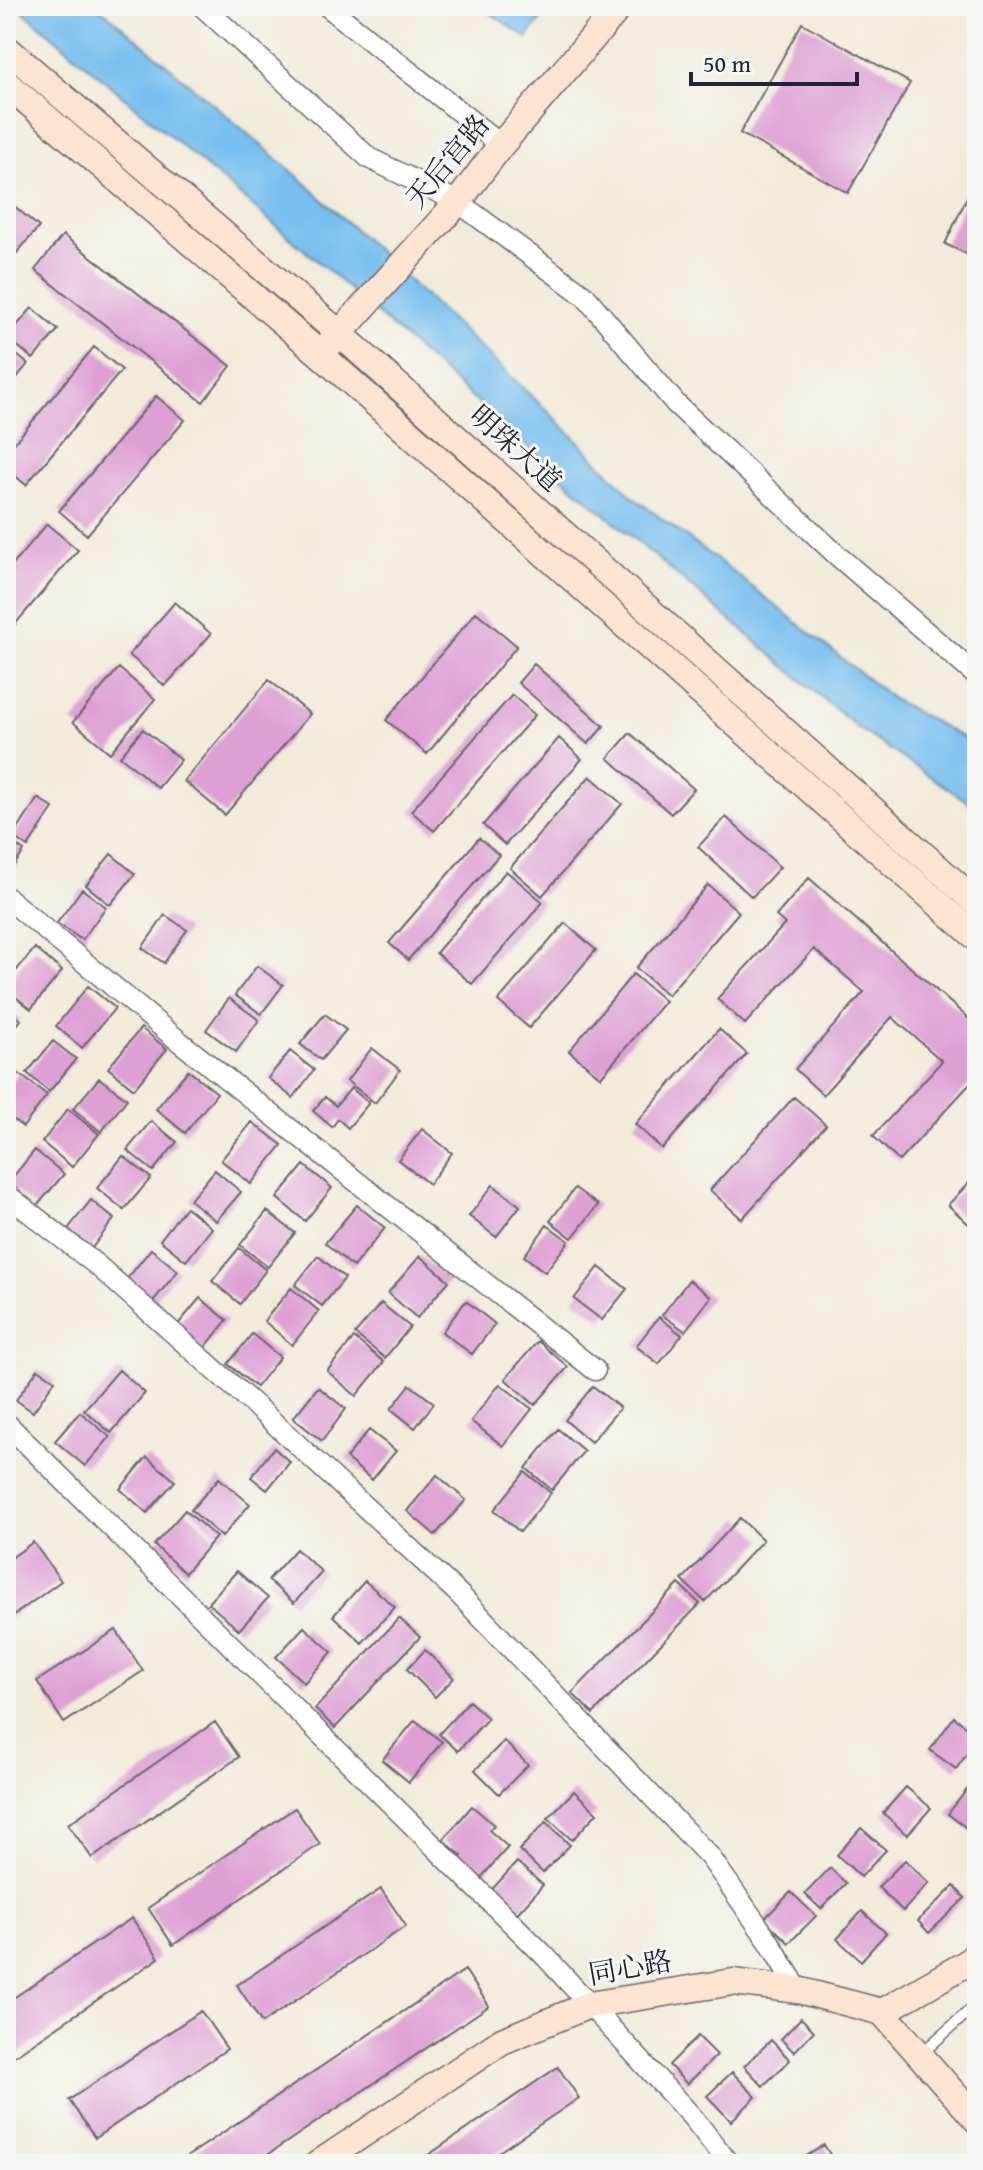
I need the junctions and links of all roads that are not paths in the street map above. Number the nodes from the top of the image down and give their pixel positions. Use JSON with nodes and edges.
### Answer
{"nodes":[{"id":1,"x":202,"y":6,"type":"edge"},
{"id":2,"x":327,"y":6,"type":"edge"},
{"id":3,"x":620,"y":6,"type":"edge"},
{"id":4,"x":6,"y":48,"type":"edge"},
{"id":5,"x":6,"y":83,"type":"edge"},
{"id":6,"x":501,"y":145,"type":"junction"},
{"id":7,"x":458,"y":202,"type":"junction"},
{"id":8,"x":347,"y":327,"type":"junction"},
{"id":9,"x":320,"y":354,"type":"junction"},
{"id":10,"x":977,"y":676,"type":"edge"},
{"id":11,"x":6,"y":897,"type":"edge"},
{"id":12,"x":977,"y":903,"type":"edge"},
{"id":13,"x":977,"y":938,"type":"edge"},
{"id":14,"x":6,"y":1194,"type":"edge"},
{"id":15,"x":595,"y":1370,"type":"dead end"},
{"id":16,"x":6,"y":1423,"type":"edge"},
{"id":17,"x":977,"y":1954,"type":"edge"},
{"id":18,"x":798,"y":1990,"type":"junction"},
{"id":19,"x":977,"y":2004,"type":"edge"},
{"id":20,"x":589,"y":2005,"type":"junction"},
{"id":21,"x":882,"y":2012,"type":"junction"},
{"id":22,"x":921,"y":2054,"type":"junction"},
{"id":23,"x":977,"y":2120,"type":"edge"},
{"id":24,"x":318,"y":2164,"type":"edge"},
{"id":25,"x":729,"y":2164,"type":"edge"}],
"edges":[{"from":1,"to":7,"type":"street"},
{"from":2,"to":6,"type":"street"},
{"from":3,"to":6,"type":"main road","name":"天后宫路"},
{"from":4,"to":8,"type":"main road","name":"明珠大道"},
{"from":5,"to":9,"type":"main road"},
{"from":6,"to":7,"type":"main road","name":"天后宫路"},
{"from":7,"to":8,"type":"main road","name":"天后宫路"},
{"from":7,"to":10,"type":"street"},
{"from":8,"to":9,"type":"main road","name":"天后宫路"},
{"from":8,"to":12,"type":"main road","name":"明珠大道"},
{"from":9,"to":13,"type":"main road"},
{"from":11,"to":15,"type":"street"},
{"from":14,"to":18,"type":"street"},
{"from":16,"to":20,"type":"street"},
{"from":17,"to":21,"type":"main road"},
{"from":18,"to":20,"type":"main road","name":"同心路"},
{"from":18,"to":21,"type":"main road","name":"同心路"},
{"from":19,"to":22,"type":"lane"},
{"from":20,"to":24,"type":"main road","name":"同心路"},
{"from":20,"to":25,"type":"street"},
{"from":21,"to":22,"type":"main road"},
{"from":22,"to":23,"type":"main road"}]}
